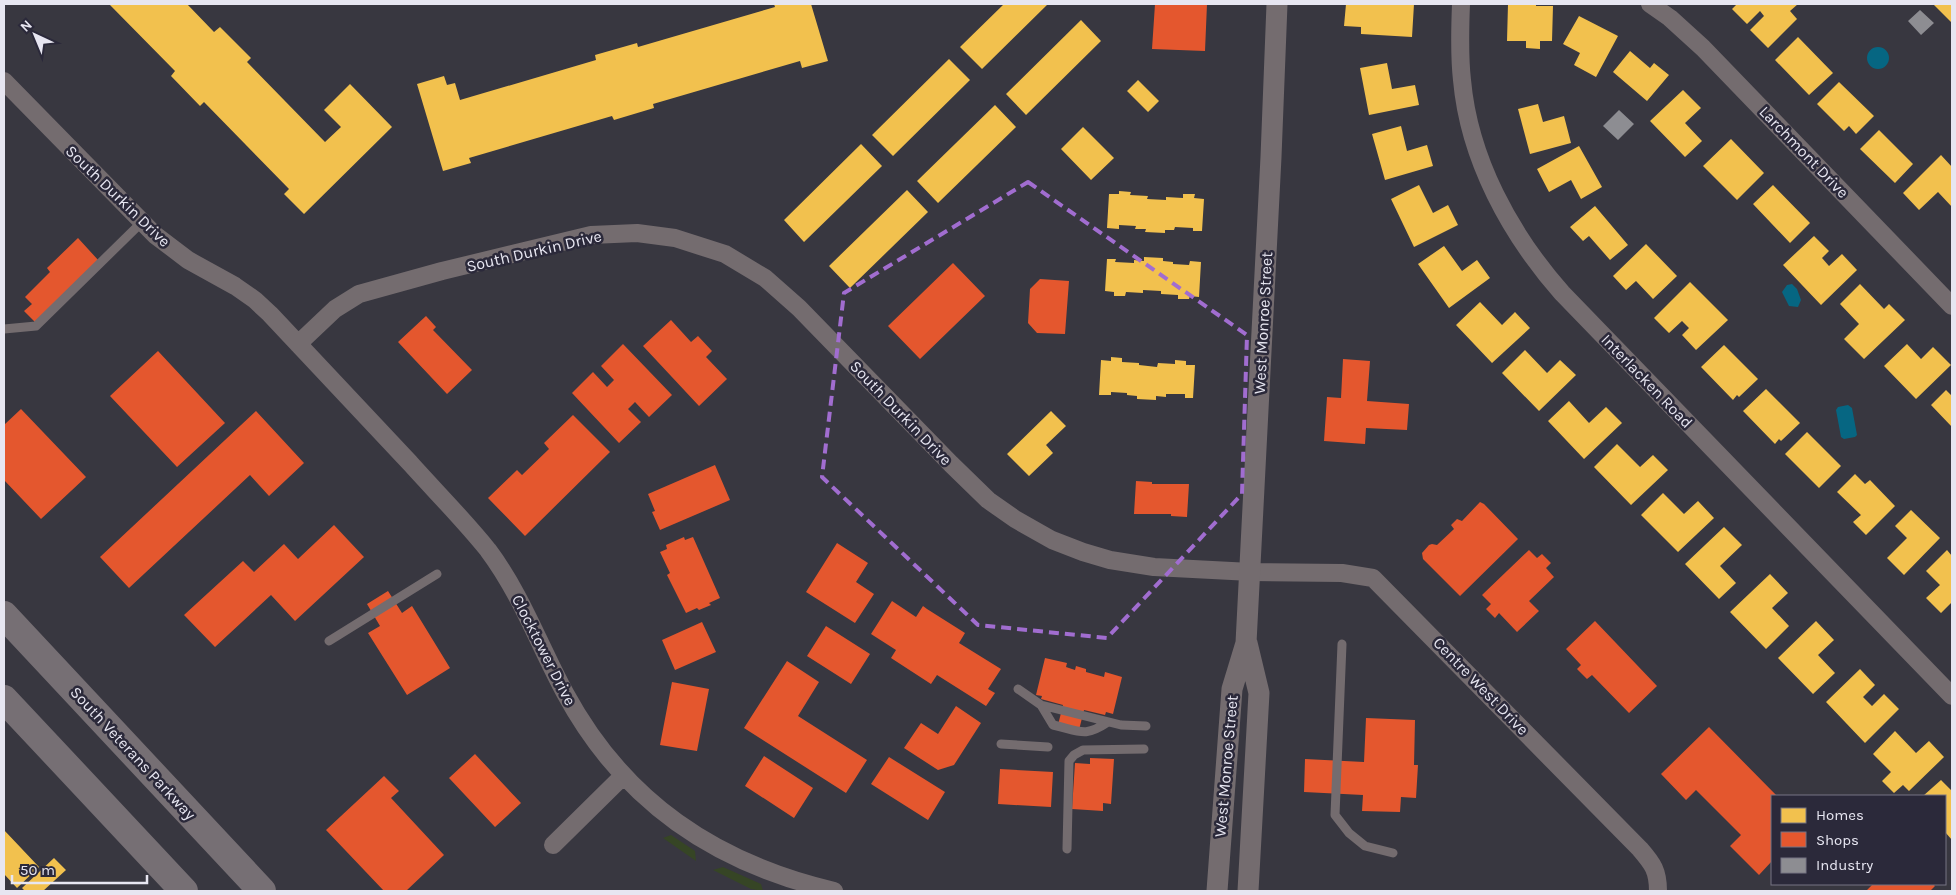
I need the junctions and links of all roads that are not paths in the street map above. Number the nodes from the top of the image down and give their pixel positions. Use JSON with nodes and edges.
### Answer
{"nodes":[{"id":1,"x":1277,"y":4,"type":"edge"},
{"id":2,"x":1461,"y":4,"type":"edge"},
{"id":3,"x":1650,"y":4,"type":"edge"},
{"id":4,"x":4,"y":82,"type":"edge"},
{"id":5,"x":142,"y":222,"type":"junction"},
{"id":6,"x":1952,"y":306,"type":"edge"},
{"id":7,"x":4,"y":329,"type":"edge"},
{"id":8,"x":298,"y":344,"type":"junction"},
{"id":9,"x":1251,"y":572,"type":"junction"},
{"id":10,"x":437,"y":574,"type":"dead end"},
{"id":11,"x":4,"y":615,"type":"edge"},
{"id":12,"x":329,"y":641,"type":"dead end"},
{"id":13,"x":1246,"y":643,"type":"junction"},
{"id":14,"x":1342,"y":644,"type":"dead end"},
{"id":15,"x":1018,"y":690,"type":"dead end"},
{"id":16,"x":1952,"y":696,"type":"edge"},
{"id":17,"x":4,"y":698,"type":"edge"},
{"id":18,"x":1040,"y":705,"type":"junction"},
{"id":19,"x":1108,"y":722,"type":"junction"},
{"id":20,"x":1146,"y":726,"type":"dead end"},
{"id":21,"x":1001,"y":744,"type":"dead end"},
{"id":22,"x":1048,"y":747,"type":"dead end"},
{"id":23,"x":1144,"y":749,"type":"dead end"},
{"id":24,"x":624,"y":776,"type":"junction"},
{"id":25,"x":553,"y":845,"type":"dead end"},
{"id":26,"x":1068,"y":849,"type":"dead end"},
{"id":27,"x":1393,"y":854,"type":"dead end"},
{"id":28,"x":184,"y":891,"type":"edge"},
{"id":29,"x":262,"y":891,"type":"edge"},
{"id":30,"x":834,"y":891,"type":"edge"},
{"id":31,"x":1217,"y":891,"type":"edge"},
{"id":32,"x":1248,"y":891,"type":"edge"},
{"id":33,"x":1658,"y":891,"type":"edge"}],
"edges":[{"from":1,"to":9,"type":"street","name":"West Monroe Street"},
{"from":2,"to":16,"type":"street","name":"Interlacken Road"},
{"from":3,"to":6,"type":"street","name":"Larchmont Drive"},
{"from":4,"to":5,"type":"street","name":"South Durkin Drive"},
{"from":5,"to":7,"type":"lane"},
{"from":5,"to":8,"type":"street","name":"South Durkin Drive"},
{"from":8,"to":9,"type":"street","name":"South Durkin Drive"},
{"from":8,"to":24,"type":"street","name":"Clocktower Drive"},
{"from":9,"to":13,"type":"street","name":"West Monroe Street"},
{"from":9,"to":33,"type":"street","name":"Centre West Drive"},
{"from":10,"to":12,"type":"lane"},
{"from":11,"to":29,"type":"highway","name":"South Veterans Parkway"},
{"from":13,"to":31,"type":"street","name":"West Monroe Street"},
{"from":13,"to":32,"type":"street","name":"West Monroe Street"},
{"from":14,"to":27,"type":"lane"},
{"from":15,"to":18,"type":"lane"},
{"from":17,"to":28,"type":"highway"},
{"from":18,"to":19,"type":"lane"},
{"from":18,"to":19,"type":"lane"},
{"from":19,"to":20,"type":"lane"},
{"from":21,"to":22,"type":"lane"},
{"from":23,"to":26,"type":"lane"},
{"from":24,"to":25,"type":"street"},
{"from":24,"to":30,"type":"street","name":"Clocktower Drive"}]}
